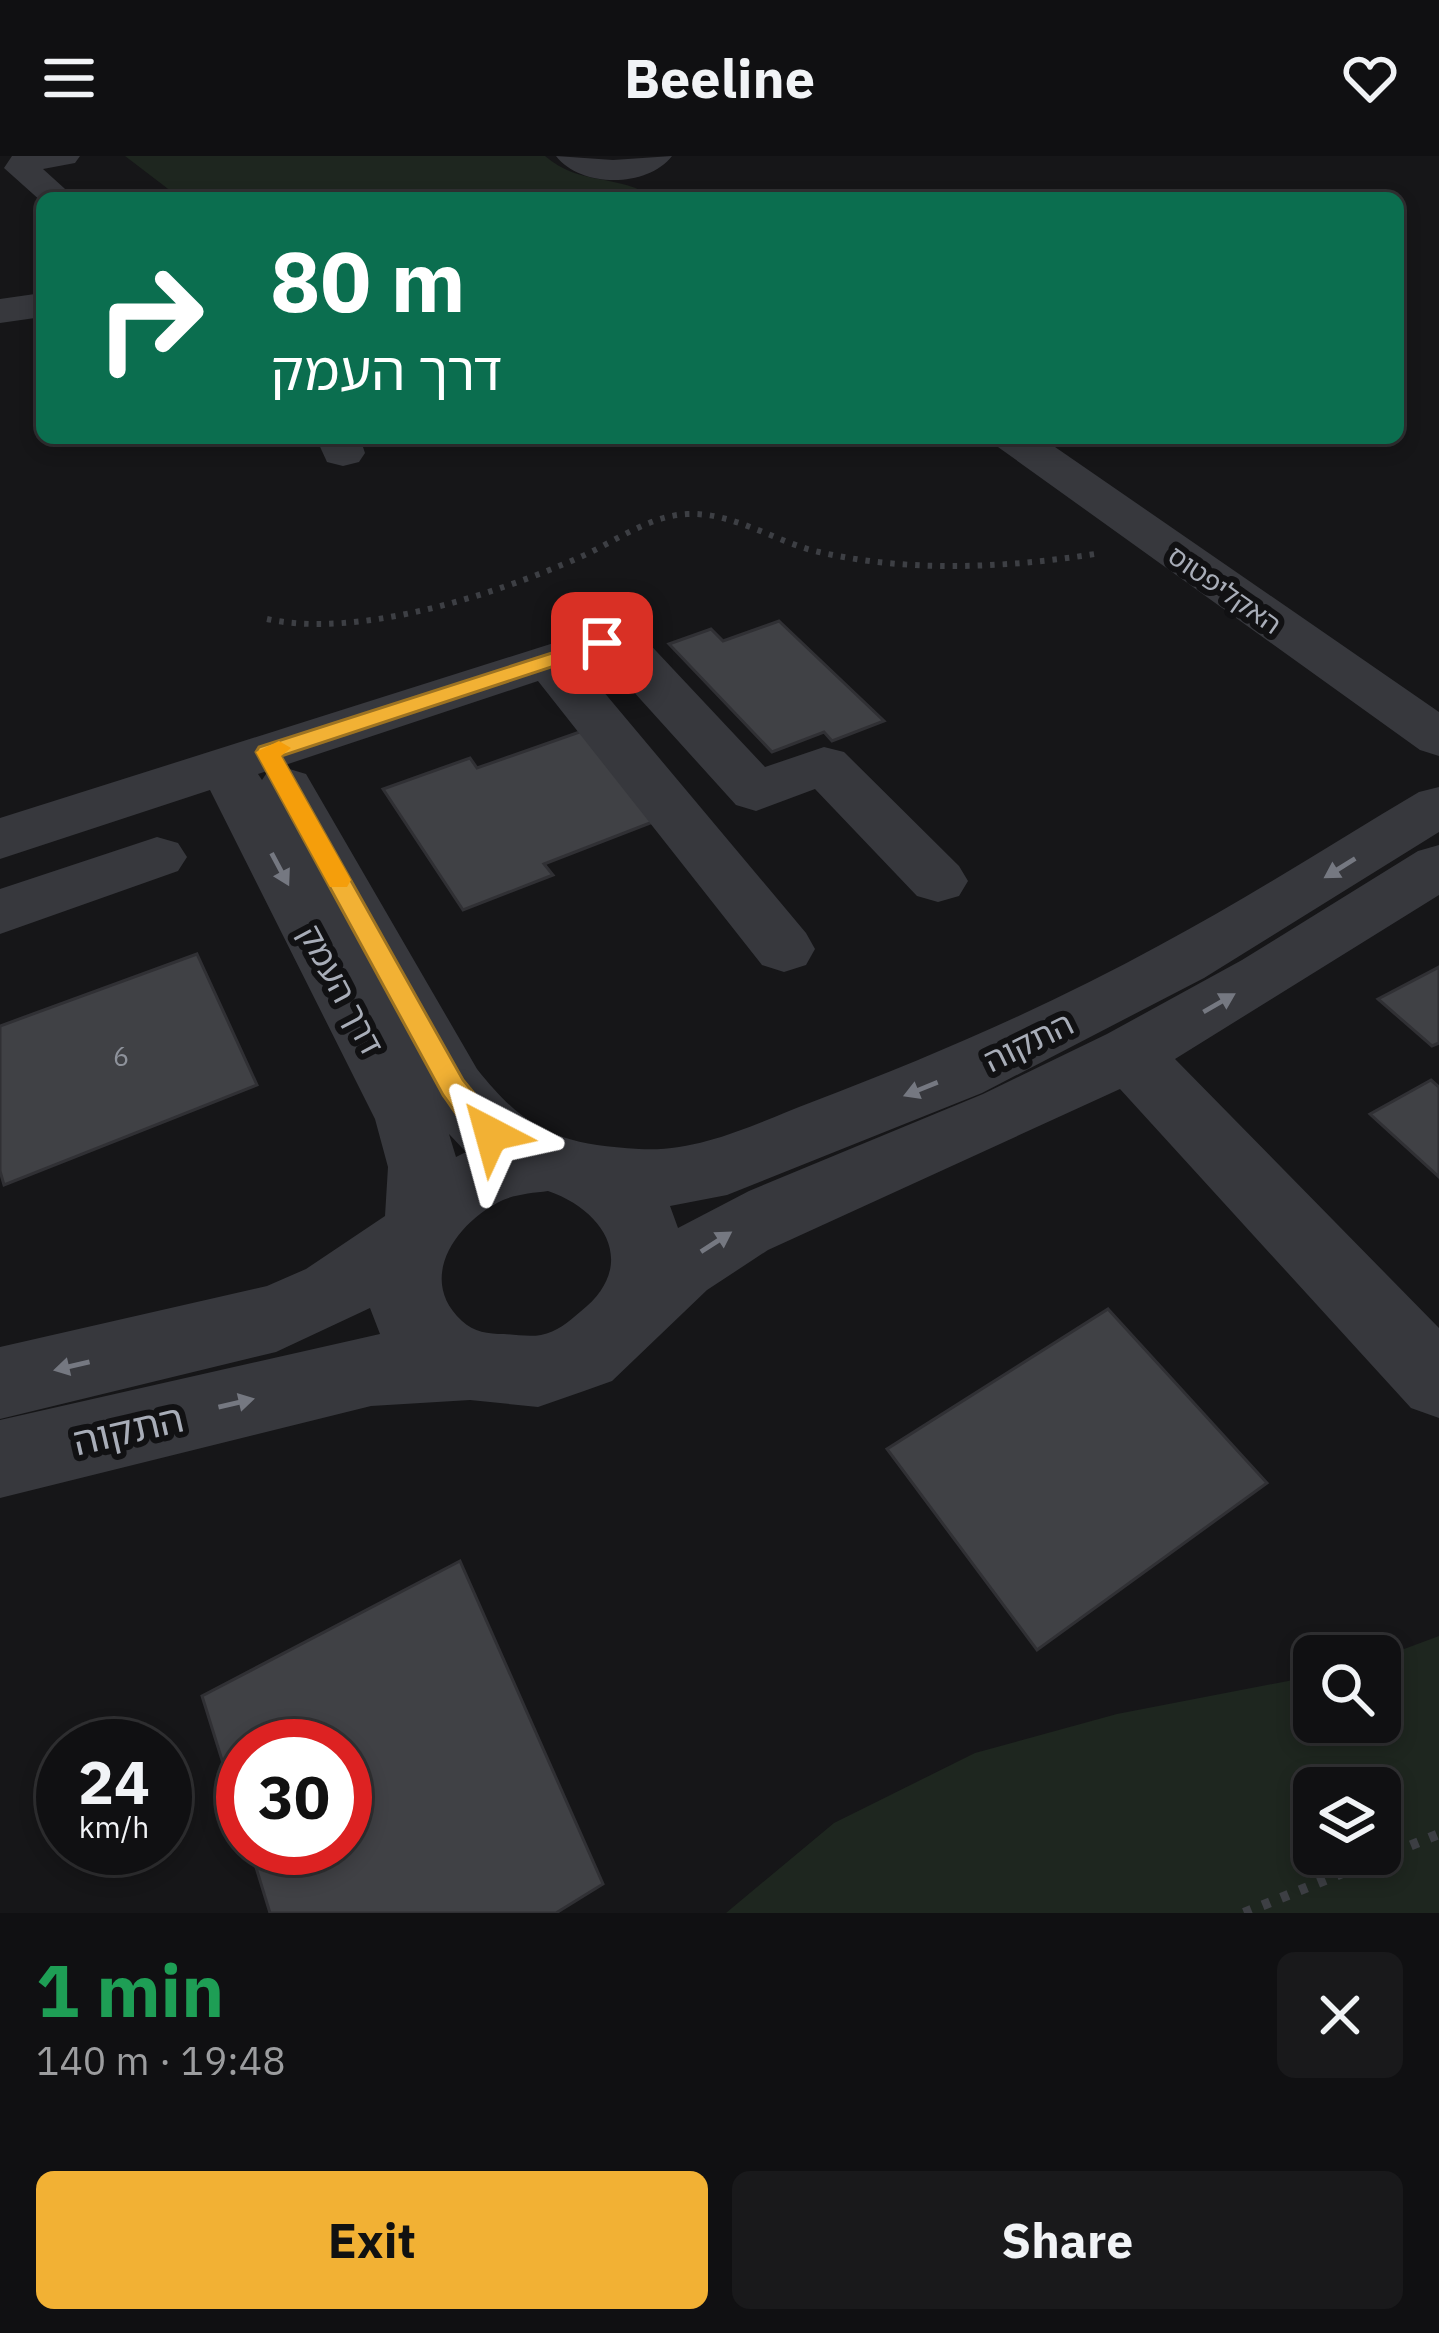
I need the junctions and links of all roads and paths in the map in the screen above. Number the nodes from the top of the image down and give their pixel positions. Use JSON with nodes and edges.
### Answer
{"nodes":[{"id":1,"x":63,"y":156,"type":"edge"},
{"id":2,"x":573,"y":156,"type":"edge"},
{"id":3,"x":649,"y":170,"type":"edge"},
{"id":4,"x":51,"y":192,"type":"edge"},
{"id":5,"x":36,"y":306,"type":"edge"},
{"id":6,"x":0,"y":311,"type":"edge"},
{"id":7,"x":1020,"y":444,"type":"edge"},
{"id":8,"x":1155,"y":539,"type":"junction"},
{"id":9,"x":267,"y":619,"type":"dead end"},
{"id":10,"x":575,"y":652,"type":"junction"},
{"id":11,"x":1439,"y":738,"type":"edge"},
{"id":12,"x":246,"y":759,"type":"junction"},
{"id":13,"x":1439,"y":806,"type":"edge"},
{"id":14,"x":0,"y":839,"type":"edge"},
{"id":15,"x":158,"y":857,"type":"dead end"},
{"id":16,"x":1439,"y":866,"type":"edge"},
{"id":17,"x":938,"y":881,"type":"dead end"},
{"id":18,"x":0,"y":912,"type":"edge"},
{"id":19,"x":784,"y":950,"type":"dead end"},
{"id":20,"x":1128,"y":1054,"type":"junction"},
{"id":21,"x":556,"y":1166,"type":"junction"},
{"id":22,"x":416,"y":1230,"type":"junction"},
{"id":23,"x":629,"y":1319,"type":"junction"},
{"id":24,"x":467,"y":1365,"type":"junction"},
{"id":25,"x":1439,"y":1382,"type":"edge"},
{"id":26,"x":0,"y":1383,"type":"edge"},
{"id":27,"x":0,"y":1460,"type":"edge"},
{"id":28,"x":1439,"y":1834,"type":"edge"},
{"id":29,"x":1244,"y":1913,"type":"edge"}],
"edges":[{"from":1,"to":4,"type":"street"},
{"from":2,"to":3,"type":"street"},
{"from":5,"to":6,"type":"street"},
{"from":7,"to":8,"type":"street","name":"האקליפטוס"},
{"from":8,"to":9,"type":"path"},
{"from":8,"to":11,"type":"street","name":"האקליפטוס"},
{"from":10,"to":12,"type":"street"},
{"from":10,"to":17,"type":"street"},
{"from":10,"to":19,"type":"street"},
{"from":12,"to":14,"type":"street"},
{"from":12,"to":21,"type":"street","name":"דרך העמק"},
{"from":12,"to":22,"type":"street","name":"דרך העמק","one_way":true},
{"from":13,"to":21,"type":"street","name":"התקוה","one_way":true},
{"from":15,"to":18,"type":"street"},
{"from":20,"to":16,"type":"street","name":"התקוה","one_way":true},
{"from":23,"to":20,"type":"street","name":"התקוה","one_way":true},
{"from":20,"to":25,"type":"street"},
{"from":21,"to":22,"type":"street"},
{"from":21,"to":23,"type":"street"},
{"from":22,"to":24,"type":"street"},
{"from":22,"to":26,"type":"street","one_way":true},
{"from":23,"to":24,"type":"street"},
{"from":27,"to":24,"type":"street","name":"התקוה","one_way":true},
{"from":28,"to":29,"type":"path"}]}
